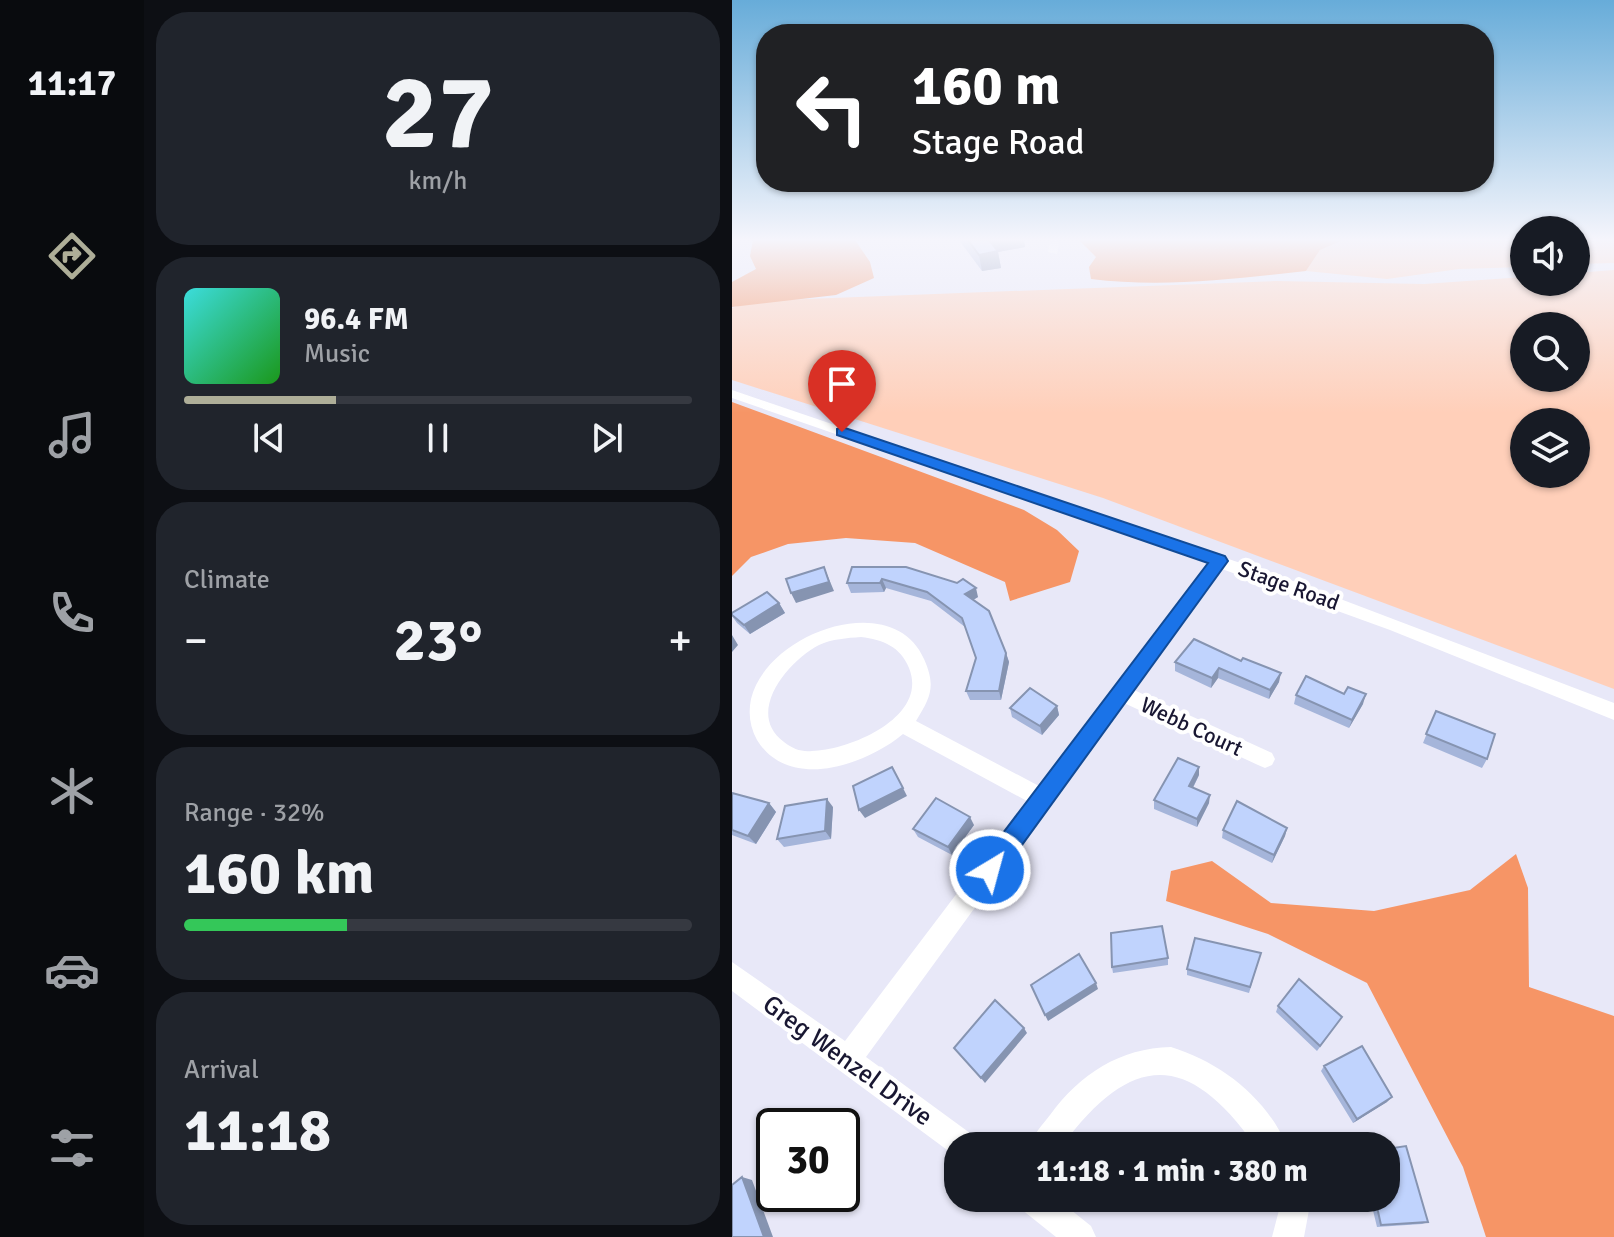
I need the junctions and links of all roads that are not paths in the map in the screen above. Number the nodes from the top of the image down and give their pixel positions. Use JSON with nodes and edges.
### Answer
{"nodes":[{"id":1,"x":732,"y":394,"type":"edge"},
{"id":2,"x":1219,"y":561,"type":"junction"},
{"id":3,"x":1119,"y":692,"type":"junction"},
{"id":4,"x":1614,"y":712,"type":"edge"},
{"id":5,"x":903,"y":724,"type":"junction"},
{"id":6,"x":1265,"y":759,"type":"dead end"},
{"id":7,"x":1043,"y":799,"type":"junction"},
{"id":8,"x":732,"y":975,"type":"edge"},
{"id":9,"x":848,"y":1059,"type":"junction"},
{"id":10,"x":945,"y":1132,"type":"edge"},
{"id":11,"x":1054,"y":1132,"type":"edge"},
{"id":12,"x":1263,"y":1132,"type":"edge"},
{"id":13,"x":1049,"y":1212,"type":"edge"},
{"id":14,"x":1294,"y":1212,"type":"edge"},
{"id":15,"x":1080,"y":1237,"type":"edge"},
{"id":16,"x":1288,"y":1237,"type":"edge"}],
"edges":[{"from":1,"to":2,"type":"street","name":"Stage Road"},
{"from":2,"to":3,"type":"street"},
{"from":2,"to":4,"type":"street","name":"Stage Road"},
{"from":3,"to":6,"type":"street","name":"Webb Court"},
{"from":3,"to":7,"type":"street"},
{"from":5,"to":5,"type":"street"},
{"from":5,"to":7,"type":"street"},
{"from":7,"to":9,"type":"street"},
{"from":8,"to":9,"type":"street","name":"Greg Wenzel Drive"},
{"from":9,"to":10,"type":"street","name":"Greg Wenzel Drive"},
{"from":11,"to":12,"type":"street"},
{"from":13,"to":15,"type":"street"},
{"from":14,"to":16,"type":"street"}]}
